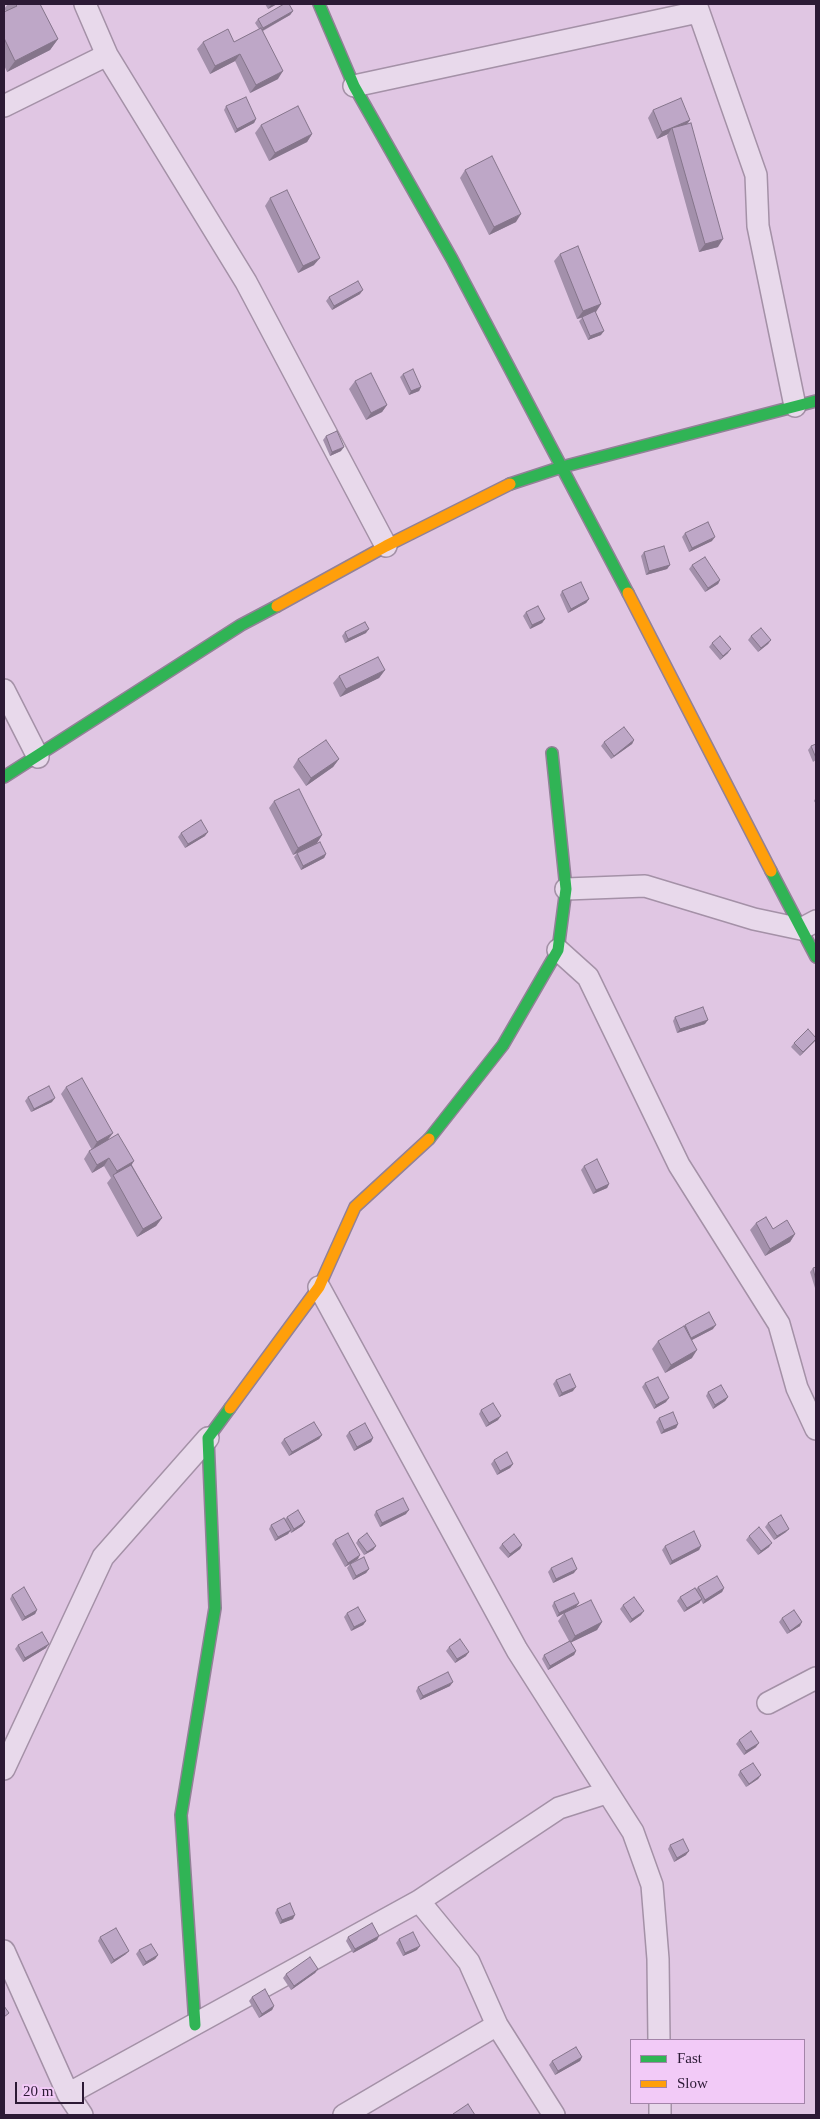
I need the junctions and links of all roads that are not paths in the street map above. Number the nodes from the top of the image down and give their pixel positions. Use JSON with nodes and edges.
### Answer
{"nodes":[{"id":1,"x":85,"y":4,"type":"edge"},
{"id":2,"x":319,"y":4,"type":"edge"},
{"id":3,"x":697,"y":8,"type":"edge"},
{"id":4,"x":107,"y":56,"type":"junction"},
{"id":5,"x":354,"y":86,"type":"junction"},
{"id":6,"x":4,"y":106,"type":"edge"},
{"id":7,"x":816,"y":401,"type":"edge"},
{"id":8,"x":795,"y":406,"type":"junction"},
{"id":9,"x":562,"y":467,"type":"junction"},
{"id":10,"x":386,"y":546,"type":"junction"},
{"id":11,"x":4,"y":690,"type":"edge"},
{"id":12,"x":552,"y":753,"type":"dead end"},
{"id":13,"x":38,"y":757,"type":"junction"},
{"id":14,"x":4,"y":778,"type":"edge"},
{"id":15,"x":566,"y":889,"type":"junction"},
{"id":16,"x":809,"y":925,"type":"edge"},
{"id":17,"x":558,"y":950,"type":"junction"},
{"id":18,"x":816,"y":957,"type":"edge"},
{"id":19,"x":319,"y":1287,"type":"junction"},
{"id":20,"x":816,"y":1429,"type":"edge"},
{"id":21,"x":208,"y":1438,"type":"junction"},
{"id":22,"x":816,"y":1678,"type":"edge"},
{"id":23,"x":768,"y":1703,"type":"dead end"},
{"id":24,"x":4,"y":1769,"type":"edge"},
{"id":25,"x":606,"y":1793,"type":"junction"},
{"id":26,"x":419,"y":1901,"type":"junction"},
{"id":27,"x":4,"y":1951,"type":"edge"},
{"id":28,"x":195,"y":2025,"type":"junction"},
{"id":29,"x":497,"y":2025,"type":"junction"},
{"id":30,"x":659,"y":2039,"type":"edge"},
{"id":31,"x":68,"y":2094,"type":"junction"},
{"id":32,"x":82,"y":2115,"type":"edge"},
{"id":33,"x":344,"y":2115,"type":"edge"},
{"id":34,"x":554,"y":2115,"type":"edge"}],
"edges":[{"from":1,"to":4,"type":"street"},
{"from":2,"to":5,"type":"street"},
{"from":3,"to":5,"type":"street"},
{"from":3,"to":8,"type":"street"},
{"from":4,"to":6,"type":"street"},
{"from":4,"to":10,"type":"street"},
{"from":5,"to":9,"type":"street"},
{"from":7,"to":8,"type":"street"},
{"from":8,"to":9,"type":"street"},
{"from":9,"to":10,"type":"street"},
{"from":9,"to":16,"type":"street"},
{"from":10,"to":13,"type":"street"},
{"from":11,"to":13,"type":"street"},
{"from":12,"to":15,"type":"street"},
{"from":13,"to":14,"type":"street"},
{"from":15,"to":16,"type":"street"},
{"from":15,"to":17,"type":"street"},
{"from":16,"to":18,"type":"street"},
{"from":17,"to":19,"type":"street"},
{"from":17,"to":20,"type":"street"},
{"from":19,"to":21,"type":"street"},
{"from":19,"to":25,"type":"street"},
{"from":21,"to":24,"type":"street"},
{"from":21,"to":28,"type":"street"},
{"from":22,"to":23,"type":"street"},
{"from":25,"to":26,"type":"street"},
{"from":25,"to":30,"type":"street"},
{"from":26,"to":28,"type":"street"},
{"from":26,"to":29,"type":"street"},
{"from":27,"to":31,"type":"street"},
{"from":28,"to":31,"type":"street"},
{"from":29,"to":33,"type":"street"},
{"from":29,"to":34,"type":"street"},
{"from":31,"to":32,"type":"street"}]}
